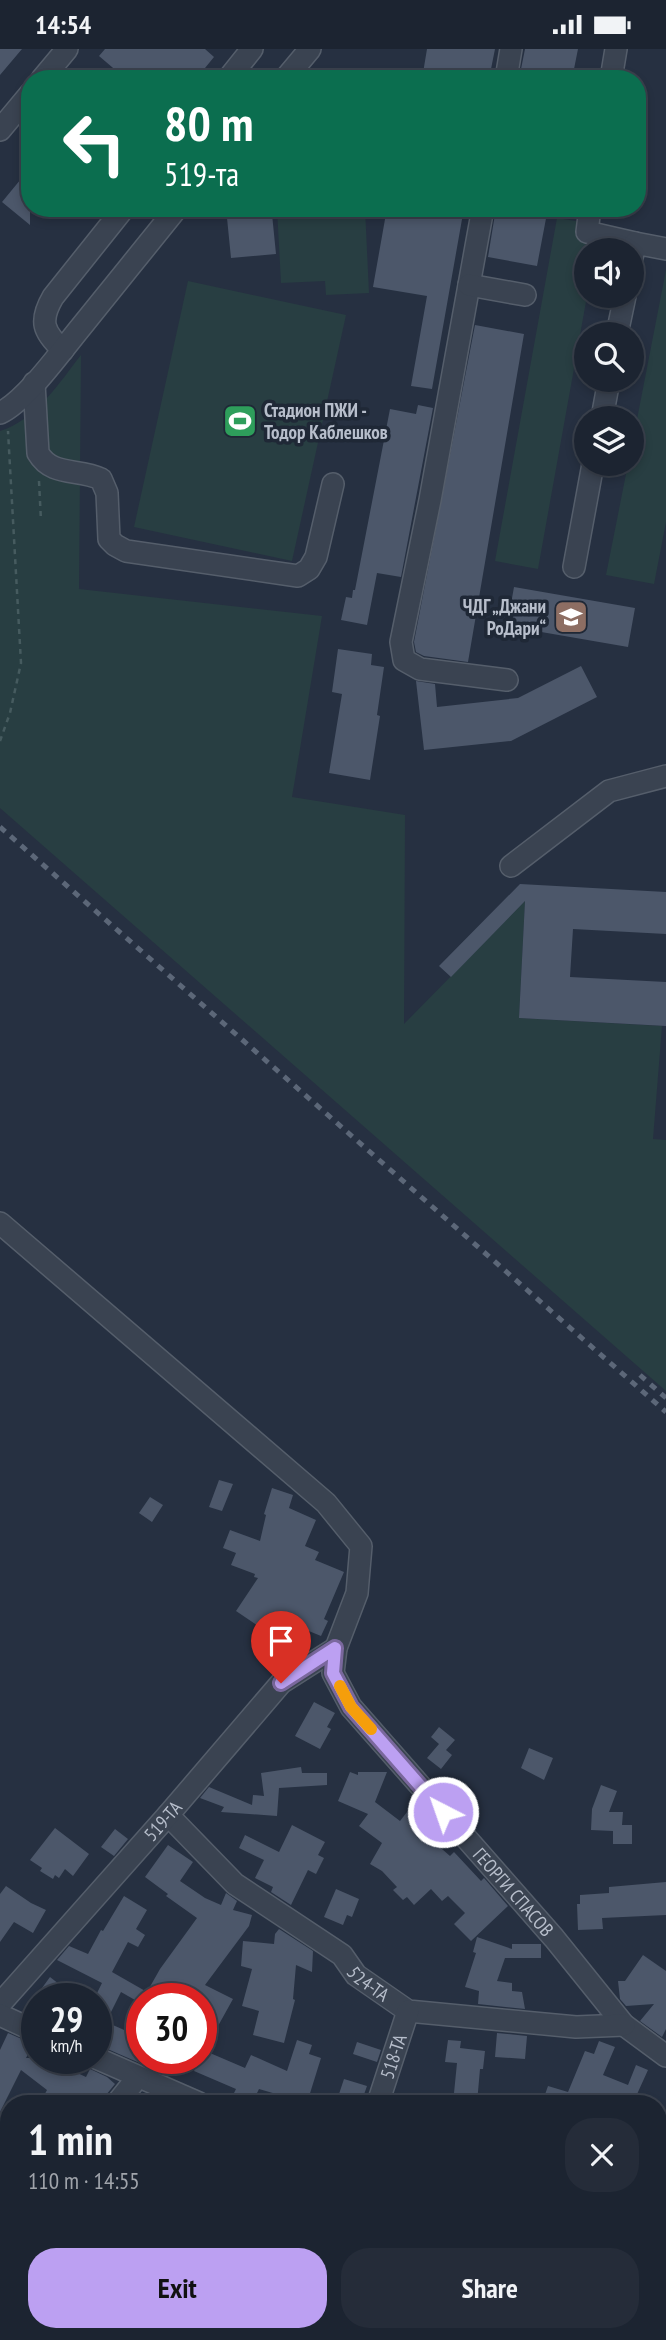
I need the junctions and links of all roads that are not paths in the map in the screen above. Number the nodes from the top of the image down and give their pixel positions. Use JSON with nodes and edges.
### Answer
{"nodes":[{"id":1,"x":66,"y":49,"type":"edge"},
{"id":2,"x":252,"y":49,"type":"edge"},
{"id":3,"x":310,"y":49,"type":"edge"},
{"id":4,"x":511,"y":49,"type":"edge"},
{"id":5,"x":616,"y":49,"type":"edge"},
{"id":6,"x":49,"y":70,"type":"edge"},
{"id":7,"x":235,"y":70,"type":"edge"},
{"id":8,"x":292,"y":70,"type":"edge"},
{"id":9,"x":508,"y":70,"type":"edge"},
{"id":10,"x":612,"y":70,"type":"edge"},
{"id":11,"x":21,"y":105,"type":"edge"},
{"id":12,"x":0,"y":130,"type":"edge"},
{"id":13,"x":117,"y":217,"type":"edge"},
{"id":14,"x":170,"y":217,"type":"edge"},
{"id":15,"x":480,"y":217,"type":"edge"},
{"id":16,"x":589,"y":217,"type":"edge"},
{"id":17,"x":602,"y":238,"type":"edge"},
{"id":18,"x":666,"y":249,"type":"edge"},
{"id":19,"x":644,"y":250,"type":"edge"},
{"id":20,"x":469,"y":285,"type":"junction"},
{"id":21,"x":525,"y":295,"type":"dead end"},
{"id":22,"x":63,"y":350,"type":"junction"},
{"id":23,"x":34,"y":383,"type":"junction"},
{"id":24,"x":4,"y":412,"type":"edge"},
{"id":25,"x":591,"y":476,"type":"edge"},
{"id":26,"x":333,"y":484,"type":"dead end"},
{"id":27,"x":574,"y":567,"type":"dead end"},
{"id":28,"x":507,"y":680,"type":"dead end"},
{"id":29,"x":666,"y":776,"type":"edge"},
{"id":30,"x":511,"y":866,"type":"dead end"},
{"id":31,"x":0,"y":1223,"type":"edge"},
{"id":32,"x":335,"y":1648,"type":"junction"},
{"id":33,"x":168,"y":1815,"type":"junction"},
{"id":34,"x":0,"y":2004,"type":"edge"},
{"id":35,"x":408,"y":2011,"type":"junction"},
{"id":36,"x":0,"y":2015,"type":"edge"},
{"id":37,"x":21,"y":2025,"type":"edge"},
{"id":38,"x":624,"y":2025,"type":"junction"},
{"id":39,"x":666,"y":2056,"type":"edge"},
{"id":40,"x":112,"y":2065,"type":"edge"},
{"id":41,"x":138,"y":2077,"type":"junction"},
{"id":42,"x":123,"y":2095,"type":"edge"},
{"id":43,"x":180,"y":2095,"type":"edge"},
{"id":44,"x":381,"y":2095,"type":"edge"}],
"edges":[{"from":1,"to":6,"type":"street"},
{"from":2,"to":7,"type":"street"},
{"from":3,"to":8,"type":"street"},
{"from":4,"to":9,"type":"street"},
{"from":5,"to":10,"type":"street"},
{"from":11,"to":12,"type":"street"},
{"from":13,"to":22,"type":"street"},
{"from":14,"to":22,"type":"street"},
{"from":15,"to":20,"type":"street"},
{"from":16,"to":17,"type":"street"},
{"from":18,"to":19,"type":"street"},
{"from":20,"to":21,"type":"street"},
{"from":20,"to":28,"type":"street"},
{"from":22,"to":23,"type":"street"},
{"from":23,"to":24,"type":"street"},
{"from":23,"to":26,"type":"street"},
{"from":25,"to":27,"type":"street"},
{"from":29,"to":30,"type":"street"},
{"from":31,"to":32,"type":"street"},
{"from":32,"to":33,"type":"street","name":"519-ТА"},
{"from":32,"to":38,"type":"street","name":"ГЕОРГИ СПАСОВ"},
{"from":33,"to":34,"type":"street","name":"519-ТА"},
{"from":33,"to":35,"type":"street","name":"524-ТА"},
{"from":35,"to":38,"type":"street","name":"524-ТА"},
{"from":35,"to":44,"type":"street","name":"518-ТА"},
{"from":36,"to":37,"type":"street"},
{"from":38,"to":39,"type":"street","name":"ГЕОРГИ СПАСОВ"},
{"from":40,"to":41,"type":"street"},
{"from":41,"to":42,"type":"street"},
{"from":41,"to":43,"type":"street"}]}
